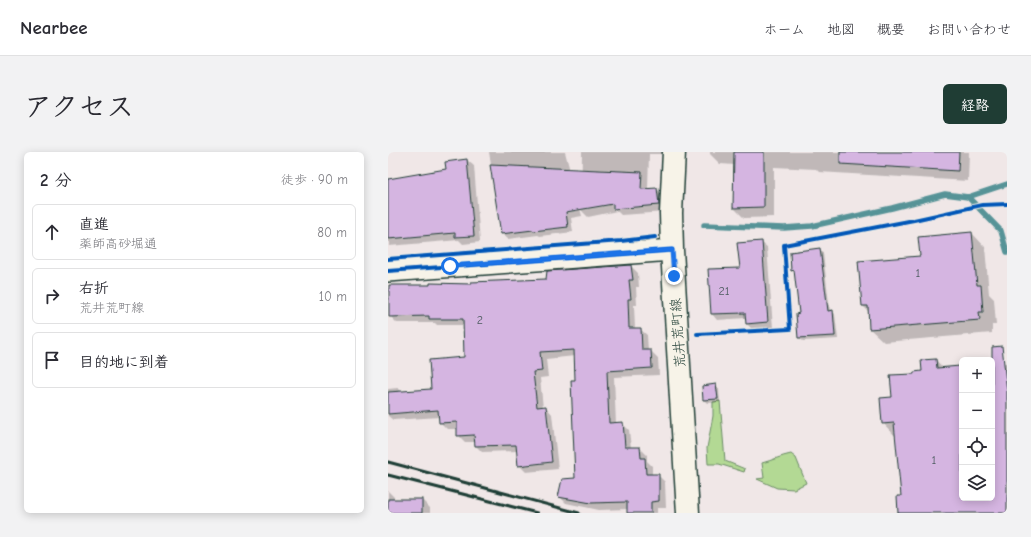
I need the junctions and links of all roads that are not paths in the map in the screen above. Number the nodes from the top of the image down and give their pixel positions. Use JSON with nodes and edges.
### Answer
{"nodes":[{"id":1,"x":674,"y":152,"type":"edge"},
{"id":2,"x":672,"y":250,"type":"junction"},
{"id":3,"x":388,"y":271,"type":"edge"},
{"id":4,"x":688,"y":513,"type":"edge"}],
"edges":[{"from":1,"to":2,"type":"main road","name":"荒井荒町線"},
{"from":2,"to":3,"type":"street"},
{"from":2,"to":4,"type":"main road","name":"荒井荒町線"}]}
